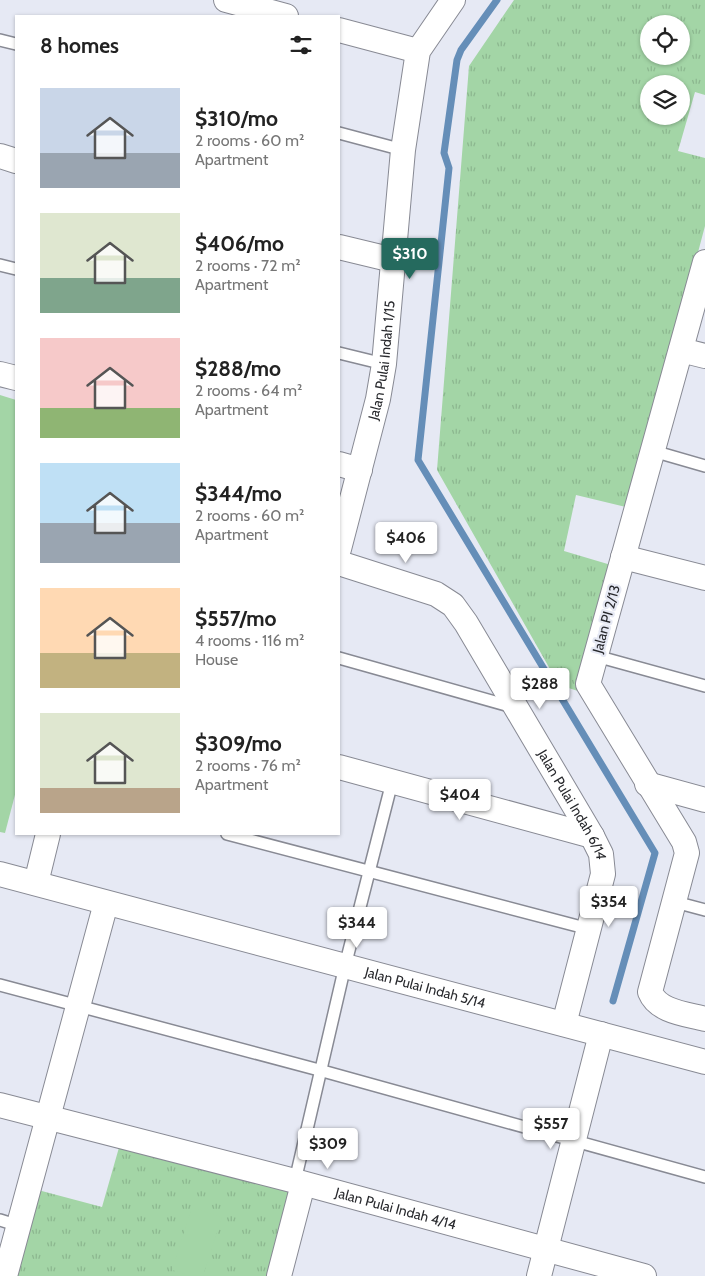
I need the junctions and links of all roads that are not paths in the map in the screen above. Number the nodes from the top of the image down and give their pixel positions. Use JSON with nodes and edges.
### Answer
{"nodes":[{"id":1,"x":226,"y":0,"type":"edge"},
{"id":2,"x":453,"y":0,"type":"edge"},
{"id":3,"x":278,"y":11,"type":"edge"},
{"id":4,"x":340,"y":30,"type":"edge"},
{"id":5,"x":0,"y":40,"type":"edge"},
{"id":6,"x":15,"y":44,"type":"edge"},
{"id":7,"x":418,"y":51,"type":"junction"},
{"id":8,"x":340,"y":133,"type":"edge"},
{"id":9,"x":403,"y":150,"type":"junction"},
{"id":10,"x":0,"y":156,"type":"edge"},
{"id":11,"x":15,"y":161,"type":"edge"},
{"id":12,"x":340,"y":247,"type":"edge"},
{"id":13,"x":392,"y":260,"type":"junction"},
{"id":14,"x":705,"y":262,"type":"edge"},
{"id":15,"x":0,"y":265,"type":"edge"},
{"id":16,"x":15,"y":269,"type":"edge"},
{"id":17,"x":681,"y":350,"type":"junction"},
{"id":18,"x":340,"y":353,"type":"edge"},
{"id":19,"x":705,"y":356,"type":"edge"},
{"id":20,"x":384,"y":364,"type":"junction"},
{"id":21,"x":0,"y":374,"type":"edge"},
{"id":22,"x":15,"y":378,"type":"edge"},
{"id":23,"x":653,"y":451,"type":"junction"},
{"id":24,"x":705,"y":466,"type":"edge"},
{"id":25,"x":349,"y":467,"type":"edge"},
{"id":26,"x":340,"y":541,"type":"edge"},
{"id":27,"x":623,"y":557,"type":"junction"},
{"id":28,"x":340,"y":563,"type":"edge"},
{"id":29,"x":705,"y":578,"type":"edge"},
{"id":30,"x":596,"y":656,"type":"junction"},
{"id":31,"x":340,"y":658,"type":"edge"},
{"id":32,"x":705,"y":686,"type":"edge"},
{"id":33,"x":517,"y":708,"type":"junction"},
{"id":34,"x":340,"y":767,"type":"edge"},
{"id":35,"x":392,"y":782,"type":"junction"},
{"id":36,"x":647,"y":784,"type":"junction"},
{"id":37,"x":705,"y":800,"type":"edge"},
{"id":38,"x":48,"y":835,"type":"edge"},
{"id":39,"x":232,"y":835,"type":"edge"},
{"id":40,"x":592,"y":836,"type":"junction"},
{"id":41,"x":368,"y":871,"type":"junction"},
{"id":42,"x":0,"y":874,"type":"edge"},
{"id":43,"x":36,"y":883,"type":"junction"},
{"id":44,"x":675,"y":902,"type":"junction"},
{"id":45,"x":106,"y":903,"type":"junction"},
{"id":46,"x":705,"y":910,"type":"edge"},
{"id":47,"x":589,"y":929,"type":"junction"},
{"id":48,"x":345,"y":966,"type":"junction"},
{"id":49,"x":0,"y":985,"type":"edge"},
{"id":50,"x":78,"y":1008,"type":"junction"},
{"id":51,"x":705,"y":1019,"type":"edge"},
{"id":52,"x":564,"y":1024,"type":"junction"},
{"id":53,"x":601,"y":1034,"type":"junction"},
{"id":54,"x":705,"y":1062,"type":"edge"},
{"id":55,"x":319,"y":1070,"type":"junction"},
{"id":56,"x":0,"y":1105,"type":"edge"},
{"id":57,"x":49,"y":1118,"type":"junction"},
{"id":58,"x":574,"y":1140,"type":"junction"},
{"id":59,"x":705,"y":1177,"type":"edge"},
{"id":60,"x":299,"y":1182,"type":"junction"},
{"id":61,"x":10,"y":1223,"type":"edge"},
{"id":62,"x":545,"y":1249,"type":"junction"},
{"id":63,"x":5,"y":1276,"type":"edge"},
{"id":64,"x":279,"y":1276,"type":"edge"},
{"id":65,"x":538,"y":1276,"type":"edge"},
{"id":66,"x":644,"y":1276,"type":"edge"}],
"edges":[{"from":1,"to":3,"type":"street"},
{"from":2,"to":7,"type":"street","name":"Jalan Pulai Indah 1/15"},
{"from":4,"to":7,"type":"street"},
{"from":5,"to":6,"type":"lane"},
{"from":7,"to":9,"type":"street","name":"Jalan Pulai Indah 1/15"},
{"from":8,"to":9,"type":"lane"},
{"from":9,"to":13,"type":"street","name":"Jalan Pulai Indah 1/15"},
{"from":10,"to":11,"type":"street"},
{"from":12,"to":13,"type":"street"},
{"from":13,"to":20,"type":"street","name":"Jalan Pulai Indah 1/15"},
{"from":14,"to":17,"type":"street","name":"Jalan PI 2/13"},
{"from":15,"to":16,"type":"lane"},
{"from":17,"to":19,"type":"street"},
{"from":17,"to":23,"type":"street","name":"Jalan PI 2/13"},
{"from":18,"to":20,"type":"lane"},
{"from":20,"to":25,"type":"street","name":"Jalan Pulai Indah 1/15"},
{"from":21,"to":22,"type":"street"},
{"from":23,"to":24,"type":"lane"},
{"from":23,"to":27,"type":"street","name":"Jalan PI 2/13"},
{"from":25,"to":26,"type":"street","name":"Jalan Pulai Indah 1/15"},
{"from":27,"to":29,"type":"street"},
{"from":27,"to":30,"type":"street","name":"Jalan PI 2/13"},
{"from":28,"to":33,"type":"street","name":"Jalan Pulai Indah 6/14"},
{"from":30,"to":32,"type":"lane"},
{"from":30,"to":36,"type":"street","name":"Jalan PI 2/13"},
{"from":31,"to":33,"type":"lane"},
{"from":33,"to":40,"type":"street","name":"Jalan Pulai Indah 6/14"},
{"from":34,"to":35,"type":"street"},
{"from":35,"to":40,"type":"street"},
{"from":35,"to":41,"type":"lane"},
{"from":36,"to":37,"type":"street"},
{"from":36,"to":44,"type":"street","name":"Jalan PI 2/13"},
{"from":38,"to":43,"type":"street"},
{"from":39,"to":41,"type":"lane"},
{"from":40,"to":47,"type":"street","name":"Jalan Pulai Indah 6/14"},
{"from":41,"to":47,"type":"lane"},
{"from":41,"to":48,"type":"lane"},
{"from":42,"to":43,"type":"street","name":"Jalan Pulai Indah 5/14"},
{"from":43,"to":45,"type":"street","name":"Jalan Pulai Indah 5/14"},
{"from":44,"to":46,"type":"lane"},
{"from":44,"to":51,"type":"street","name":"Jalan PI 2/13"},
{"from":45,"to":48,"type":"street","name":"Jalan Pulai Indah 5/14"},
{"from":45,"to":50,"type":"street"},
{"from":47,"to":52,"type":"street","name":"Jalan Pulai Indah 6/14"},
{"from":48,"to":52,"type":"street","name":"Jalan Pulai Indah 5/14"},
{"from":48,"to":55,"type":"lane"},
{"from":49,"to":50,"type":"lane"},
{"from":50,"to":55,"type":"lane"},
{"from":50,"to":57,"type":"street"},
{"from":52,"to":53,"type":"street","name":"Jalan Pulai Indah 5/14"},
{"from":53,"to":54,"type":"street","name":"Jalan Pulai Indah 5/14"},
{"from":53,"to":58,"type":"street"},
{"from":55,"to":58,"type":"lane"},
{"from":55,"to":60,"type":"lane"},
{"from":56,"to":57,"type":"street","name":"Jalan Pulai Indah 4/14"},
{"from":57,"to":60,"type":"street","name":"Jalan Pulai Indah 4/14"},
{"from":57,"to":61,"type":"street"},
{"from":58,"to":59,"type":"lane"},
{"from":58,"to":62,"type":"street"},
{"from":60,"to":62,"type":"street","name":"Jalan Pulai Indah 4/14"},
{"from":60,"to":64,"type":"street"},
{"from":61,"to":63,"type":"street"},
{"from":62,"to":65,"type":"street"},
{"from":62,"to":66,"type":"street","name":"Jalan Pulai Indah 4/14"}]}
